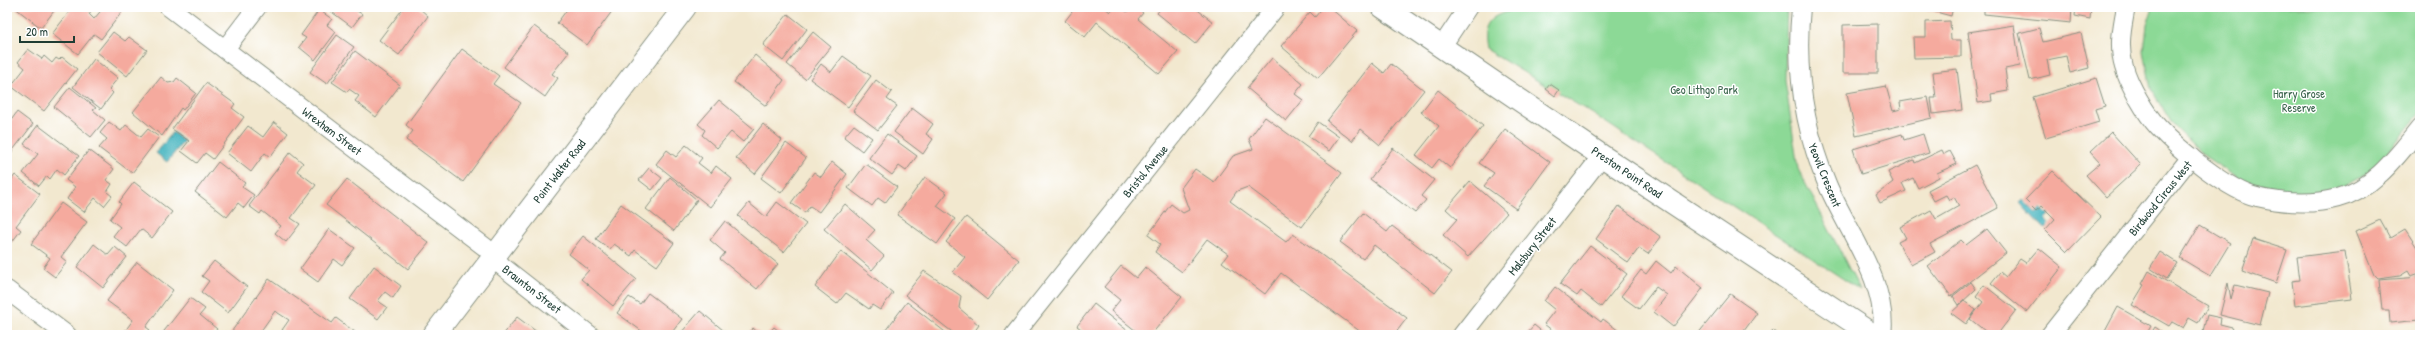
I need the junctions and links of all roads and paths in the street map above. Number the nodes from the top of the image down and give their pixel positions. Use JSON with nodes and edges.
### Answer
{"nodes":[{"id":1,"x":169,"y":7,"type":"edge"},
{"id":2,"x":258,"y":7,"type":"edge"},
{"id":3,"x":685,"y":7,"type":"edge"},
{"id":4,"x":1276,"y":7,"type":"edge"},
{"id":5,"x":1383,"y":7,"type":"edge"},
{"id":6,"x":1468,"y":7,"type":"edge"},
{"id":7,"x":1801,"y":7,"type":"edge"},
{"id":8,"x":2126,"y":7,"type":"edge"},
{"id":9,"x":1442,"y":46,"type":"junction"},
{"id":10,"x":225,"y":49,"type":"junction"},
{"id":11,"x":2420,"y":128,"type":"edge"},
{"id":12,"x":1602,"y":156,"type":"junction"},
{"id":13,"x":2191,"y":157,"type":"junction"},
{"id":14,"x":493,"y":256,"type":"junction"},
{"id":15,"x":7,"y":290,"type":"edge"},
{"id":16,"x":67,"y":335,"type":"edge"},
{"id":17,"x":434,"y":335,"type":"edge"},
{"id":18,"x":590,"y":335,"type":"edge"},
{"id":19,"x":1014,"y":335,"type":"edge"},
{"id":20,"x":1462,"y":335,"type":"edge"},
{"id":21,"x":1872,"y":335,"type":"edge"},
{"id":22,"x":1882,"y":335,"type":"edge"},
{"id":23,"x":2050,"y":335,"type":"edge"}],
"edges":[{"from":1,"to":10,"type":"street","name":"Wrexham Street"},
{"from":2,"to":10,"type":"street"},
{"from":3,"to":14,"type":"main road","name":"Point Walter Road"},
{"from":4,"to":19,"type":"street","name":"Bristol Avenue"},
{"from":5,"to":9,"type":"main road","name":"Preston Point Road"},
{"from":6,"to":9,"type":"street"},
{"from":7,"to":22,"type":"street","name":"Yeovil Crescent"},
{"from":8,"to":13,"type":"street"},
{"from":9,"to":12,"type":"main road","name":"Preston Point Road"},
{"from":10,"to":14,"type":"street","name":"Wrexham Street"},
{"from":11,"to":13,"type":"street","name":"Birdwood Circus West"},
{"from":12,"to":20,"type":"street","name":"Malsbury Street"},
{"from":12,"to":21,"type":"main road","name":"Preston Point Road"},
{"from":13,"to":23,"type":"street","name":"Birdwood Circus West"},
{"from":14,"to":17,"type":"main road","name":"Point Walter Road"},
{"from":14,"to":18,"type":"street","name":"Braunton Street"},
{"from":15,"to":16,"type":"street"}]}
